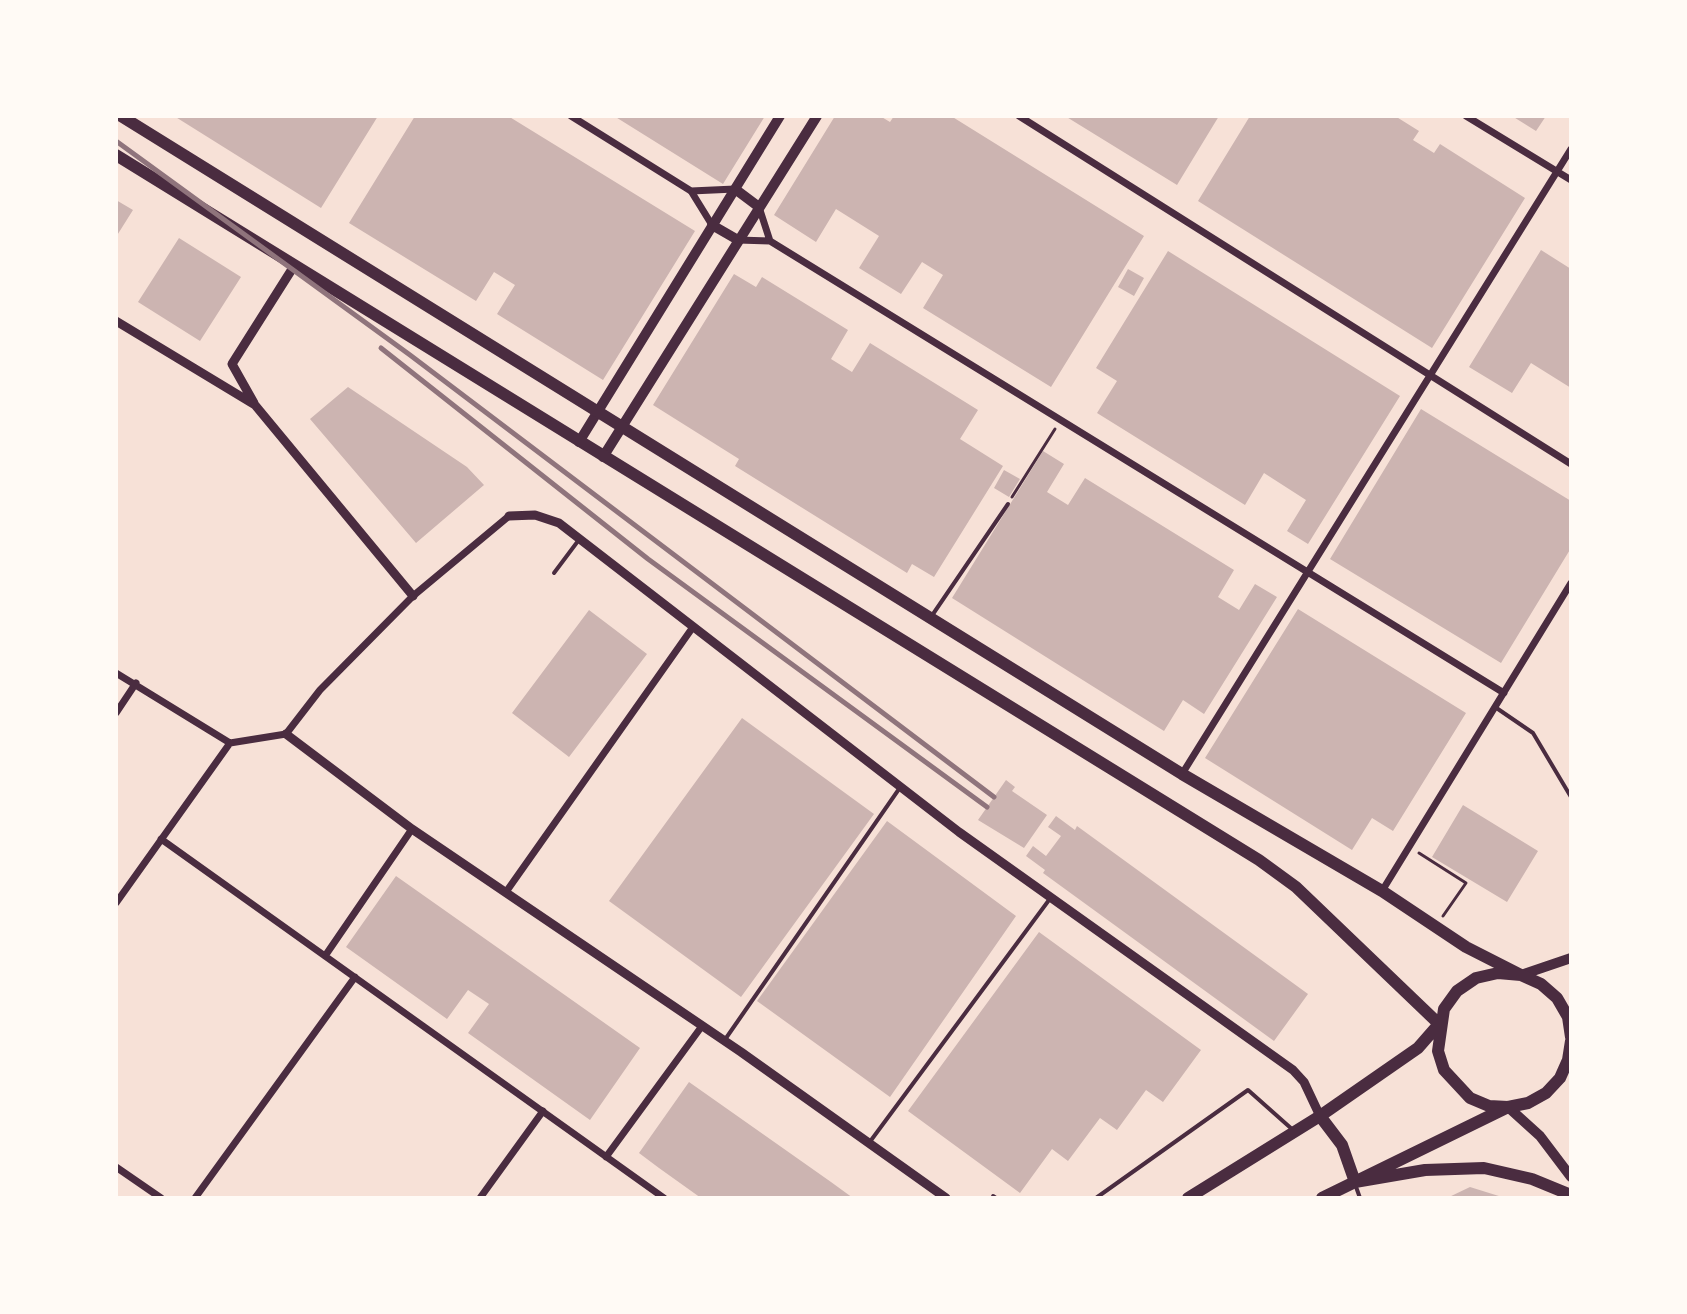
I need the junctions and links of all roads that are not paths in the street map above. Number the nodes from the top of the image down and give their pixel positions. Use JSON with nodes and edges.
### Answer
{"nodes":[{"id":1,"x":121,"y":116,"type":"edge"},
{"id":2,"x":571,"y":116,"type":"edge"},
{"id":3,"x":780,"y":116,"type":"edge"},
{"id":4,"x":817,"y":116,"type":"edge"},
{"id":5,"x":1019,"y":116,"type":"edge"},
{"id":6,"x":1466,"y":116,"type":"edge"},
{"id":7,"x":1571,"y":149,"type":"edge"},
{"id":8,"x":116,"y":155,"type":"edge"},
{"id":9,"x":1557,"y":171,"type":"junction"},
{"id":10,"x":1571,"y":180,"type":"edge"},
{"id":11,"x":735,"y":189,"type":"junction"},
{"id":12,"x":691,"y":191,"type":"junction"},
{"id":13,"x":759,"y":207,"type":"junction"},
{"id":14,"x":712,"y":225,"type":"junction"},
{"id":15,"x":738,"y":240,"type":"junction"},
{"id":16,"x":770,"y":241,"type":"junction"},
{"id":17,"x":294,"y":266,"type":"junction"},
{"id":18,"x":116,"y":321,"type":"edge"},
{"id":19,"x":1430,"y":375,"type":"junction"},
{"id":20,"x":255,"y":405,"type":"junction"},
{"id":21,"x":598,"y":411,"type":"junction"},
{"id":22,"x":622,"y":426,"type":"junction"},
{"id":23,"x":579,"y":442,"type":"junction"},
{"id":24,"x":603,"y":457,"type":"junction"},
{"id":25,"x":1571,"y":464,"type":"edge"},
{"id":26,"x":1008,"y":504,"type":"road end"},
{"id":27,"x":509,"y":516,"type":"joint"},
{"id":28,"x":579,"y":539,"type":"junction"},
{"id":29,"x":1308,"y":571,"type":"junction"},
{"id":30,"x":554,"y":573,"type":"dead end"},
{"id":31,"x":1571,"y":583,"type":"edge"},
{"id":32,"x":413,"y":596,"type":"junction"},
{"id":33,"x":930,"y":618,"type":"junction"},
{"id":34,"x":693,"y":627,"type":"junction"},
{"id":35,"x":116,"y":673,"type":"edge"},
{"id":36,"x":136,"y":683,"type":"junction"},
{"id":37,"x":1504,"y":693,"type":"junction"},
{"id":38,"x":1495,"y":707,"type":"junction"},
{"id":39,"x":116,"y":713,"type":"edge"},
{"id":40,"x":286,"y":734,"type":"junction"},
{"id":41,"x":230,"y":743,"type":"junction"},
{"id":42,"x":1182,"y":774,"type":"junction"},
{"id":43,"x":900,"y":787,"type":"junction"},
{"id":44,"x":1571,"y":797,"type":"edge"},
{"id":45,"x":412,"y":829,"type":"junction"},
{"id":46,"x":161,"y":839,"type":"junction"},
{"id":47,"x":1382,"y":891,"type":"junction"},
{"id":48,"x":506,"y":892,"type":"junction"},
{"id":49,"x":1051,"y":898,"type":"junction"},
{"id":50,"x":116,"y":903,"type":"edge"},
{"id":51,"x":325,"y":956,"type":"junction"},
{"id":52,"x":1571,"y":958,"type":"edge"},
{"id":53,"x":1521,"y":975,"type":"junction"},
{"id":54,"x":355,"y":977,"type":"junction"},
{"id":55,"x":1439,"y":1024,"type":"junction"},
{"id":56,"x":702,"y":1026,"type":"junction"},
{"id":57,"x":1571,"y":1039,"type":"edge"},
{"id":58,"x":724,"y":1041,"type":"junction"},
{"id":59,"x":1570,"y":1062,"type":"edge"},
{"id":60,"x":1508,"y":1107,"type":"junction"},
{"id":61,"x":543,"y":1111,"type":"junction"},
{"id":62,"x":1320,"y":1116,"type":"junction"},
{"id":63,"x":1295,"y":1132,"type":"junction"},
{"id":64,"x":869,"y":1143,"type":"junction"},
{"id":65,"x":606,"y":1157,"type":"junction"},
{"id":66,"x":116,"y":1167,"type":"edge"},
{"id":67,"x":1571,"y":1177,"type":"edge"},
{"id":68,"x":1355,"y":1182,"type":"junction"},
{"id":69,"x":1571,"y":1195,"type":"edge"},
{"id":70,"x":161,"y":1198,"type":"edge"},
{"id":71,"x":195,"y":1198,"type":"edge"},
{"id":72,"x":480,"y":1198,"type":"edge"},
{"id":73,"x":664,"y":1198,"type":"edge"},
{"id":74,"x":946,"y":1198,"type":"edge"},
{"id":75,"x":1096,"y":1198,"type":"edge"},
{"id":76,"x":1188,"y":1198,"type":"edge"},
{"id":77,"x":1322,"y":1198,"type":"edge"},
{"id":78,"x":1360,"y":1198,"type":"edge"}],
"edges":[{"from":1,"to":21,"type":"main road"},
{"from":2,"to":12,"type":"street"},
{"from":3,"to":11,"type":"main road"},
{"from":4,"to":13,"type":"main road"},
{"from":5,"to":19,"type":"street"},
{"from":6,"to":9,"type":"street"},
{"from":7,"to":9,"type":"street"},
{"from":8,"to":17,"type":"main road"},
{"from":9,"to":10,"type":"street"},
{"from":9,"to":19,"type":"street"},
{"from":11,"to":12,"type":"street"},
{"from":11,"to":13,"type":"main road"},
{"from":11,"to":14,"type":"main road"},
{"from":12,"to":14,"type":"street"},
{"from":13,"to":15,"type":"main road"},
{"from":13,"to":16,"type":"street"},
{"from":14,"to":15,"type":"main road"},
{"from":14,"to":21,"type":"main road"},
{"from":15,"to":16,"type":"street"},
{"from":15,"to":22,"type":"main road"},
{"from":16,"to":29,"type":"street"},
{"from":17,"to":20,"type":"street"},
{"from":17,"to":23,"type":"main road"},
{"from":18,"to":20,"type":"street"},
{"from":19,"to":25,"type":"street"},
{"from":19,"to":29,"type":"street"},
{"from":20,"to":32,"type":"street"},
{"from":21,"to":22,"type":"main road"},
{"from":21,"to":23,"type":"main road"},
{"from":22,"to":24,"type":"main road"},
{"from":22,"to":33,"type":"main road"},
{"from":23,"to":24,"type":"main road"},
{"from":24,"to":55,"type":"main road"},
{"from":26,"to":33,"type":"lane"},
{"from":27,"to":28,"type":"street"},
{"from":27,"to":32,"type":"street"},
{"from":28,"to":30,"type":"lane"},
{"from":28,"to":34,"type":"street"},
{"from":29,"to":37,"type":"street"},
{"from":29,"to":42,"type":"street"},
{"from":31,"to":37,"type":"street"},
{"from":32,"to":40,"type":"street"},
{"from":33,"to":42,"type":"main road"},
{"from":34,"to":43,"type":"street"},
{"from":34,"to":48,"type":"street"},
{"from":35,"to":36,"type":"street"},
{"from":36,"to":39,"type":"street"},
{"from":36,"to":41,"type":"street"},
{"from":37,"to":38,"type":"street"},
{"from":38,"to":44,"type":"lane"},
{"from":38,"to":47,"type":"street"},
{"from":40,"to":41,"type":"street"},
{"from":40,"to":45,"type":"street"},
{"from":41,"to":46,"type":"street"},
{"from":42,"to":47,"type":"main road"},
{"from":43,"to":49,"type":"street"},
{"from":43,"to":58,"type":"lane"},
{"from":45,"to":48,"type":"street"},
{"from":45,"to":51,"type":"street"},
{"from":46,"to":50,"type":"street"},
{"from":46,"to":51,"type":"street"},
{"from":47,"to":53,"type":"main road"},
{"from":48,"to":56,"type":"street"},
{"from":49,"to":62,"type":"street"},
{"from":49,"to":64,"type":"lane"},
{"from":51,"to":54,"type":"street"},
{"from":52,"to":53,"type":"main road"},
{"from":53,"to":55,"type":"main road"},
{"from":53,"to":57,"type":"main road"},
{"from":54,"to":61,"type":"street"},
{"from":54,"to":71,"type":"street"},
{"from":55,"to":60,"type":"main road"},
{"from":55,"to":62,"type":"main road"},
{"from":56,"to":58,"type":"street"},
{"from":56,"to":65,"type":"street"},
{"from":57,"to":59,"type":"main road"},
{"from":58,"to":64,"type":"street"},
{"from":59,"to":60,"type":"main road"},
{"from":60,"to":67,"type":"main road"},
{"from":60,"to":68,"type":"main road"},
{"from":61,"to":65,"type":"street"},
{"from":61,"to":72,"type":"street"},
{"from":62,"to":63,"type":"main road"},
{"from":62,"to":68,"type":"main road"},
{"from":63,"to":75,"type":"lane"},
{"from":63,"to":76,"type":"main road"},
{"from":64,"to":74,"type":"street"},
{"from":65,"to":73,"type":"street"},
{"from":66,"to":70,"type":"street"},
{"from":68,"to":69,"type":"main road"},
{"from":68,"to":77,"type":"main road"},
{"from":68,"to":78,"type":"lane"}]}
